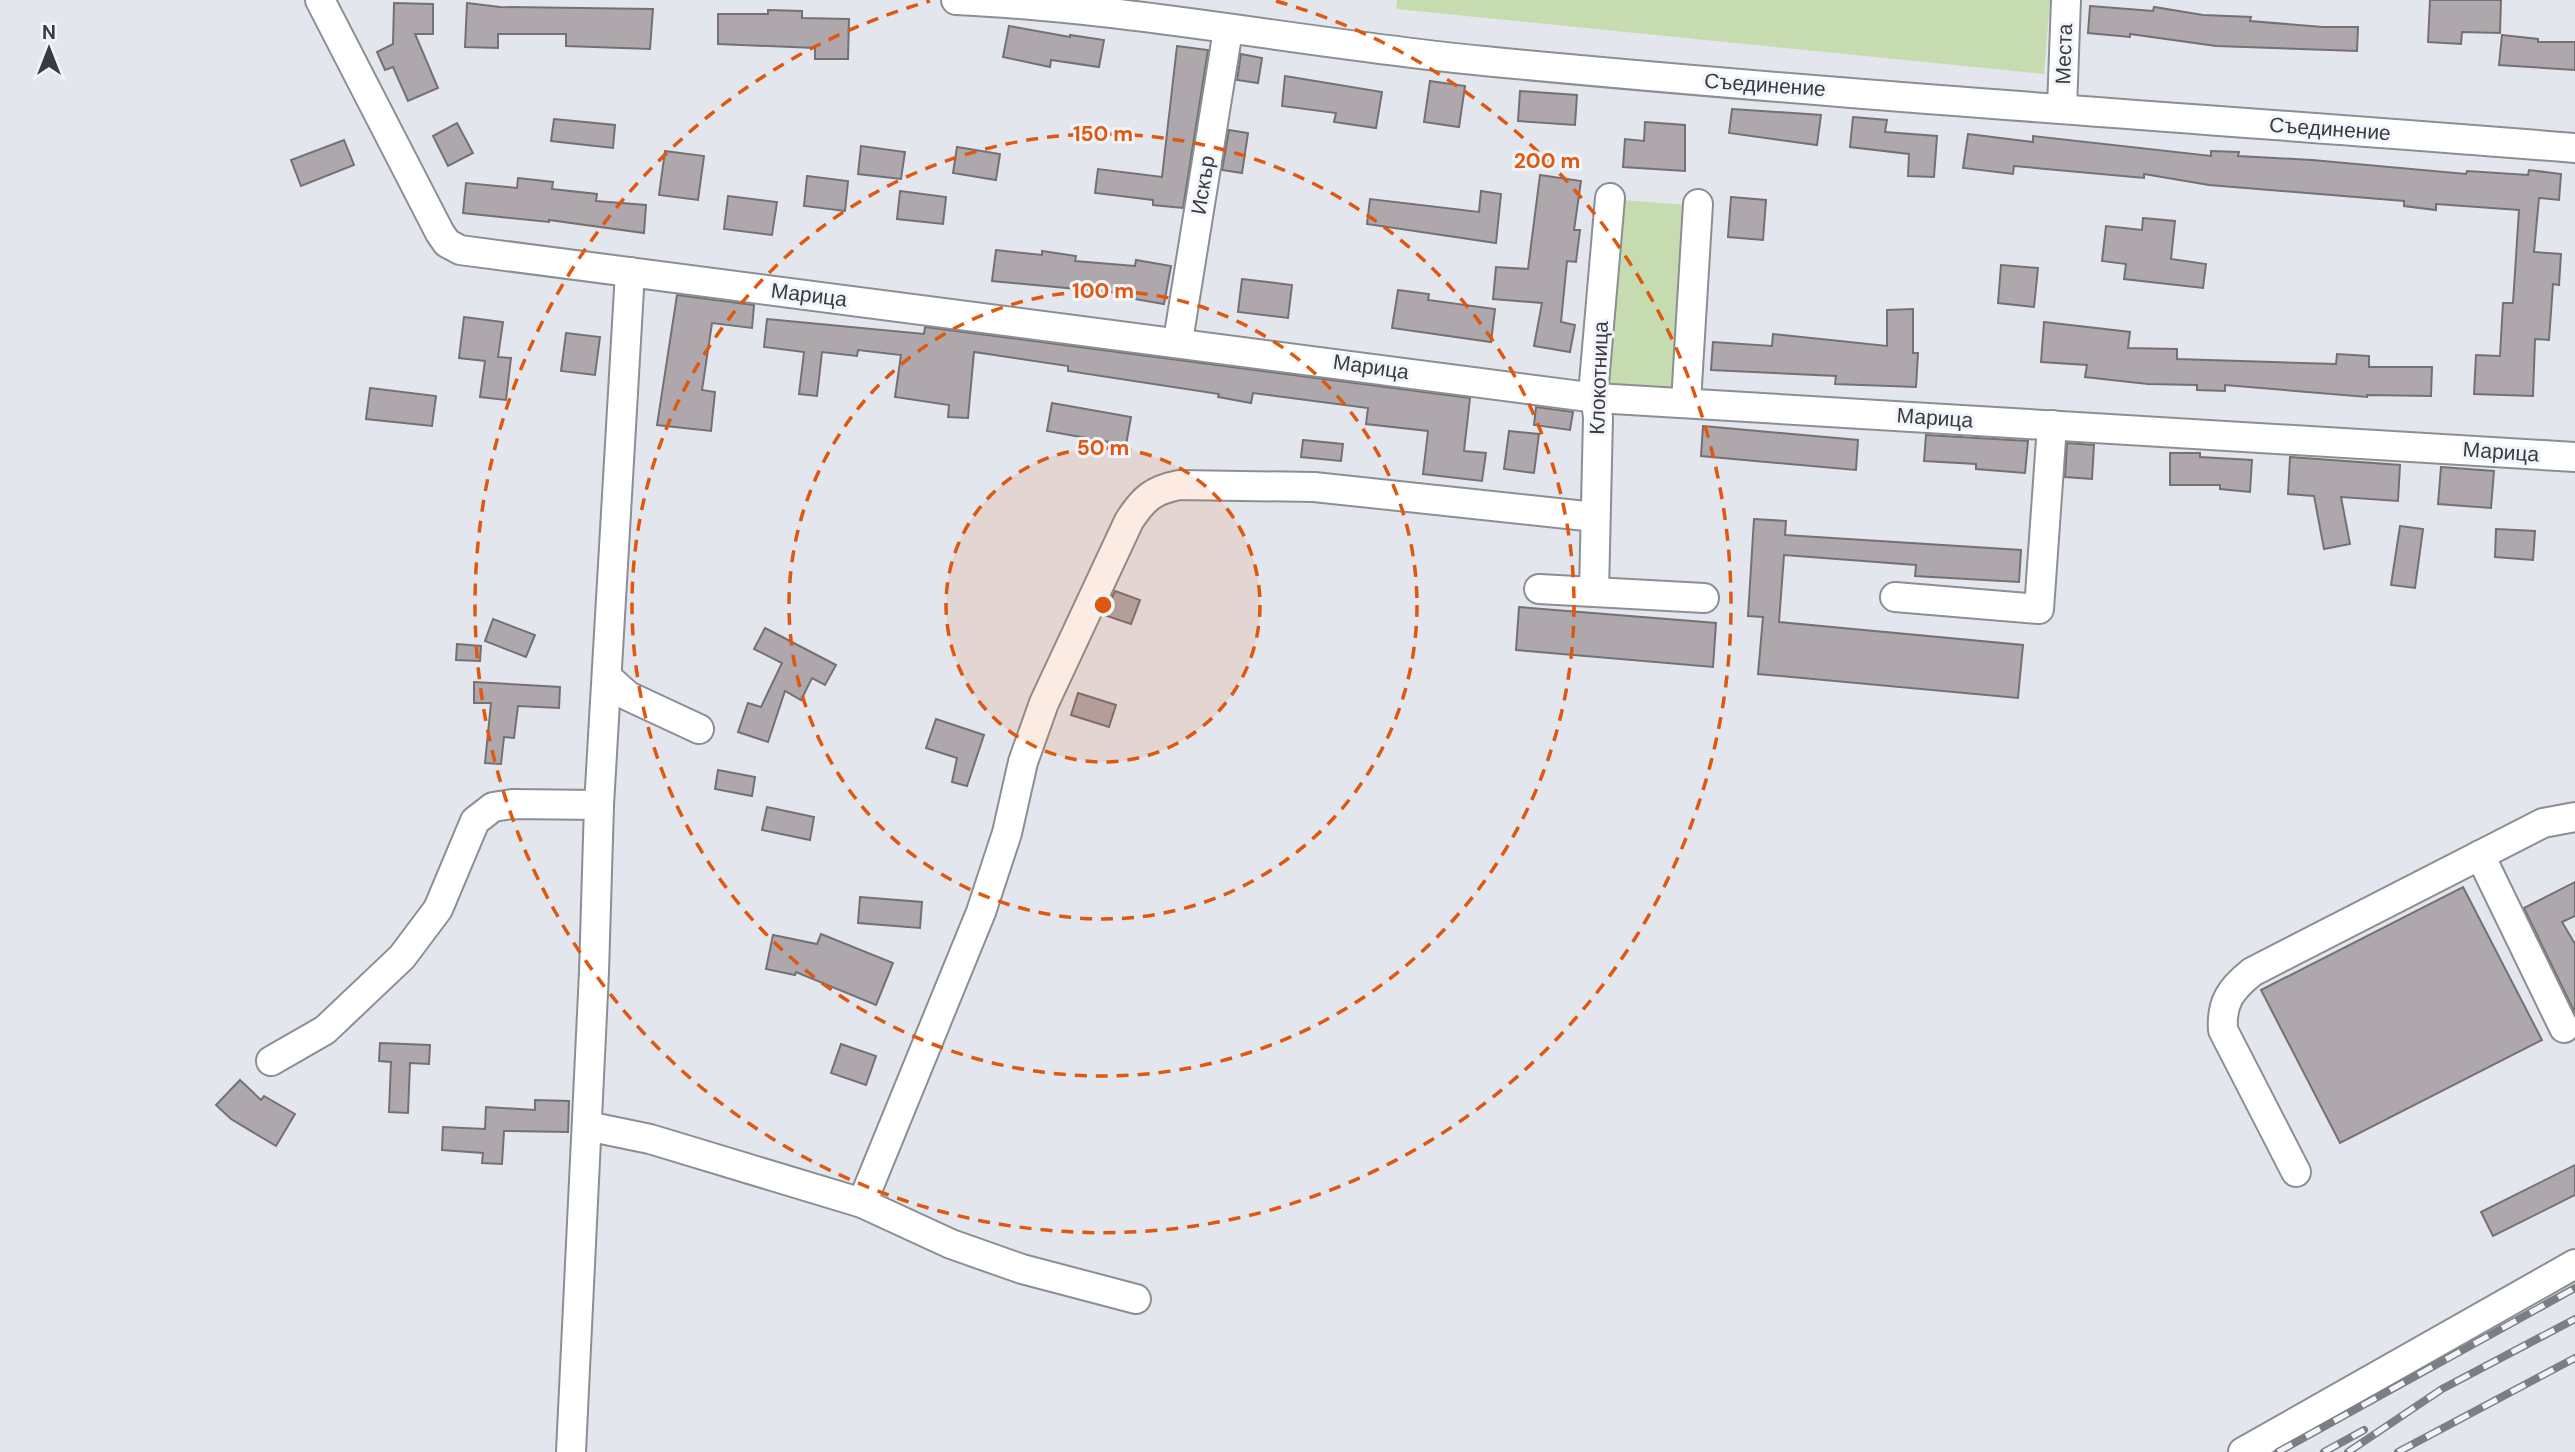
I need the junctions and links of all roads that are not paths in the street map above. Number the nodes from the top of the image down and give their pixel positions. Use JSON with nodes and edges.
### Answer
{"nodes":[{"id":1,"x":320,"y":0,"type":"edge"},
{"id":2,"x":956,"y":0,"type":"edge"},
{"id":3,"x":2066,"y":0,"type":"edge"},
{"id":4,"x":1228,"y":30,"type":"junction"},
{"id":5,"x":2062,"y":108,"type":"junction"},
{"id":6,"x":2575,"y":148,"type":"edge"},
{"id":7,"x":1610,"y":198,"type":"dead end"},
{"id":8,"x":1698,"y":204,"type":"dead end"},
{"id":9,"x":630,"y":272,"type":"junction"},
{"id":10,"x":1178,"y":341,"type":"junction"},
{"id":11,"x":1596,"y":398,"type":"junction"},
{"id":12,"x":1686,"y":402,"type":"junction"},
{"id":13,"x":2052,"y":425,"type":"junction"},
{"id":14,"x":2575,"y":457,"type":"edge"},
{"id":15,"x":1595,"y":517,"type":"junction"},
{"id":16,"x":1539,"y":589,"type":"dead end"},
{"id":17,"x":1594,"y":592,"type":"junction"},
{"id":18,"x":1895,"y":597,"type":"dead end"},
{"id":19,"x":1704,"y":598,"type":"dead end"},
{"id":20,"x":607,"y":677,"type":"junction"},
{"id":21,"x":699,"y":729,"type":"dead end"},
{"id":22,"x":599,"y":805,"type":"junction"},
{"id":23,"x":2575,"y":817,"type":"edge"},
{"id":24,"x":2480,"y":855,"type":"junction"},
{"id":25,"x":2564,"y":1028,"type":"dead end"},
{"id":26,"x":271,"y":1061,"type":"dead end"},
{"id":27,"x":587,"y":1126,"type":"junction"},
{"id":28,"x":2296,"y":1172,"type":"dead end"},
{"id":29,"x":862,"y":1203,"type":"junction"},
{"id":30,"x":2575,"y":1264,"type":"edge"},
{"id":31,"x":1136,"y":1299,"type":"dead end"},
{"id":32,"x":571,"y":1452,"type":"edge"},
{"id":33,"x":2243,"y":1452,"type":"edge"}],
"edges":[{"from":1,"to":9,"type":"street","name":"Марица"},
{"from":2,"to":4,"type":"street","name":"Съединение"},
{"from":3,"to":5,"type":"street","name":"Места"},
{"from":4,"to":5,"type":"street","name":"Съединение"},
{"from":4,"to":10,"type":"street","name":"Искър"},
{"from":5,"to":6,"type":"street","name":"Съединение"},
{"from":7,"to":11,"type":"street","name":"Клокотница"},
{"from":8,"to":12,"type":"street"},
{"from":9,"to":10,"type":"street","name":"Марица"},
{"from":9,"to":20,"type":"street"},
{"from":10,"to":11,"type":"street","name":"Марица"},
{"from":11,"to":12,"type":"street","name":"Марица"},
{"from":11,"to":15,"type":"street","name":"Клокотница"},
{"from":12,"to":13,"type":"street","name":"Марица"},
{"from":13,"to":14,"type":"street","name":"Марица"},
{"from":13,"to":18,"type":"street"},
{"from":15,"to":17,"type":"street","name":"Клокотница"},
{"from":15,"to":29,"type":"street"},
{"from":16,"to":17,"type":"street"},
{"from":17,"to":19,"type":"street"},
{"from":20,"to":21,"type":"street"},
{"from":20,"to":22,"type":"street"},
{"from":22,"to":26,"type":"street"},
{"from":22,"to":27,"type":"street"},
{"from":23,"to":24,"type":"street"},
{"from":24,"to":25,"type":"street"},
{"from":24,"to":28,"type":"street"},
{"from":27,"to":29,"type":"street"},
{"from":27,"to":32,"type":"street"},
{"from":29,"to":31,"type":"street"},
{"from":30,"to":33,"type":"street"}]}
